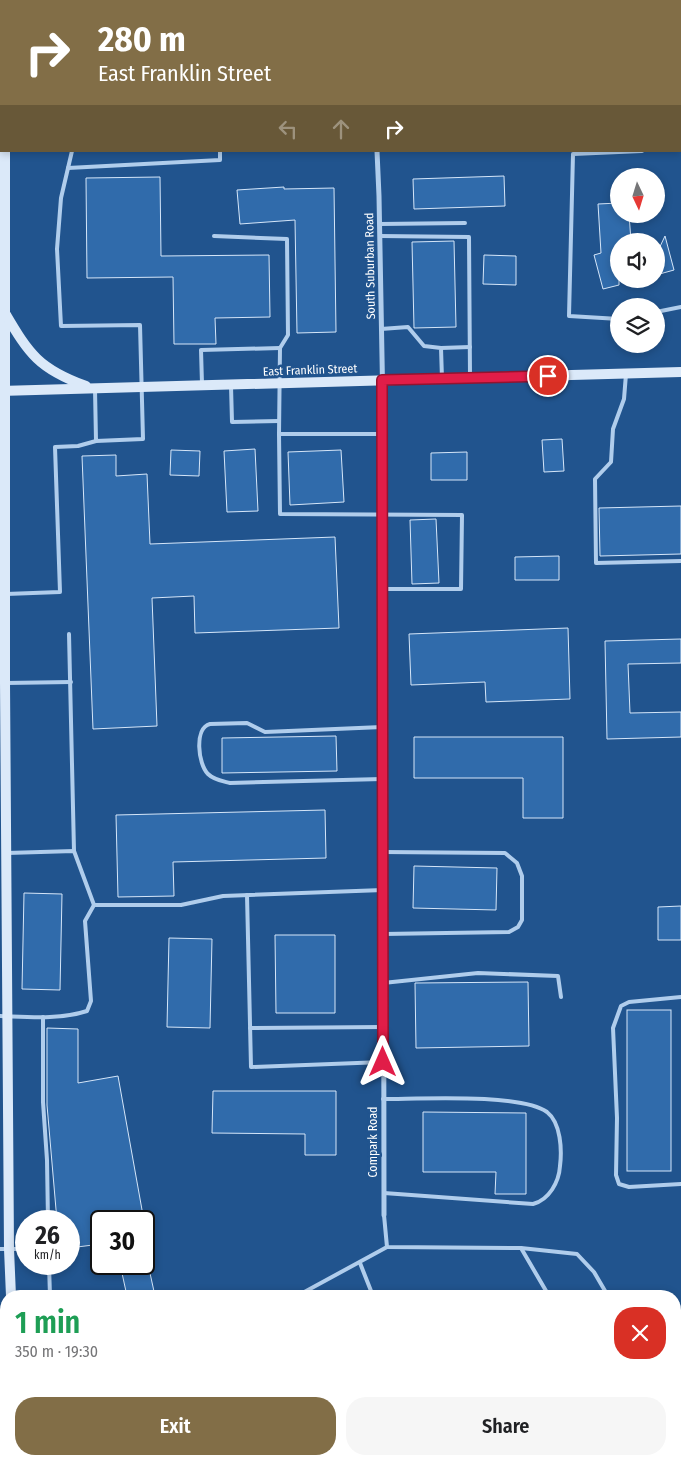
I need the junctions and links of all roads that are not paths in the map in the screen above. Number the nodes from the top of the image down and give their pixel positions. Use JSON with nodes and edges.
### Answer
{"nodes":[{"id":1,"x":5,"y":152,"type":"edge"},
{"id":2,"x":72,"y":152,"type":"edge"},
{"id":3,"x":220,"y":152,"type":"edge"},
{"id":4,"x":376,"y":152,"type":"edge"},
{"id":5,"x":619,"y":152,"type":"edge"},
{"id":6,"x":68,"y":168,"type":"junction"},
{"id":7,"x":465,"y":223,"type":"dead end"},
{"id":8,"x":380,"y":224,"type":"junction"},
{"id":9,"x":214,"y":236,"type":"dead end"},
{"id":10,"x":380,"y":236,"type":"junction"},
{"id":11,"x":681,"y":307,"type":"edge"},
{"id":12,"x":665,"y":310,"type":"edge"},
{"id":13,"x":4,"y":312,"type":"junction"},
{"id":14,"x":610,"y":318,"type":"edge"},
{"id":15,"x":381,"y":328,"type":"junction"},
{"id":16,"x":470,"y":347,"type":"junction"},
{"id":17,"x":280,"y":348,"type":"junction"},
{"id":18,"x":441,"y":348,"type":"junction"},
{"id":19,"x":681,"y":372,"type":"edge"},
{"id":20,"x":626,"y":374,"type":"junction"},
{"id":21,"x":442,"y":378,"type":"junction"},
{"id":22,"x":470,"y":378,"type":"junction"},
{"id":23,"x":382,"y":380,"type":"junction"},
{"id":24,"x":280,"y":383,"type":"junction"},
{"id":25,"x":202,"y":385,"type":"junction"},
{"id":26,"x":231,"y":385,"type":"junction"},
{"id":27,"x":142,"y":387,"type":"junction"},
{"id":28,"x":93,"y":388,"type":"junction"},
{"id":29,"x":2,"y":391,"type":"edge"},
{"id":30,"x":279,"y":420,"type":"junction"},
{"id":31,"x":279,"y":434,"type":"junction"},
{"id":32,"x":382,"y":434,"type":"junction"},
{"id":33,"x":96,"y":441,"type":"junction"},
{"id":34,"x":382,"y":514,"type":"junction"},
{"id":35,"x":681,"y":561,"type":"edge"},
{"id":36,"x":382,"y":589,"type":"junction"},
{"id":37,"x":5,"y":594,"type":"junction"},
{"id":38,"x":69,"y":634,"type":"dead end"},
{"id":39,"x":5,"y":682,"type":"junction"},
{"id":40,"x":71,"y":682,"type":"junction"},
{"id":41,"x":382,"y":727,"type":"junction"},
{"id":42,"x":382,"y":779,"type":"junction"},
{"id":43,"x":74,"y":851,"type":"junction"},
{"id":44,"x":382,"y":852,"type":"junction"},
{"id":45,"x":7,"y":853,"type":"junction"},
{"id":46,"x":383,"y":890,"type":"junction"},
{"id":47,"x":247,"y":895,"type":"junction"},
{"id":48,"x":94,"y":905,"type":"junction"},
{"id":49,"x":382,"y":934,"type":"junction"},
{"id":50,"x":383,"y":983,"type":"junction"},
{"id":51,"x":561,"y":997,"type":"dead end"},
{"id":52,"x":681,"y":997,"type":"edge"},
{"id":53,"x":4,"y":1016,"type":"edge"},
{"id":54,"x":43,"y":1017,"type":"junction"},
{"id":55,"x":383,"y":1027,"type":"junction"},
{"id":56,"x":250,"y":1028,"type":"junction"},
{"id":57,"x":383,"y":1062,"type":"junction"},
{"id":58,"x":383,"y":1099,"type":"junction"},
{"id":59,"x":681,"y":1184,"type":"edge"},
{"id":60,"x":384,"y":1193,"type":"junction"},
{"id":61,"x":48,"y":1210,"type":"edge"},
{"id":62,"x":384,"y":1215,"type":"joint"},
{"id":63,"x":387,"y":1247,"type":"junction"},
{"id":64,"x":521,"y":1248,"type":"junction"},
{"id":65,"x":4,"y":1249,"type":"edge"},
{"id":66,"x":360,"y":1263,"type":"junction"},
{"id":67,"x":49,"y":1275,"type":"edge"},
{"id":68,"x":10,"y":1290,"type":"edge"},
{"id":69,"x":50,"y":1290,"type":"edge"},
{"id":70,"x":308,"y":1290,"type":"edge"},
{"id":71,"x":371,"y":1290,"type":"edge"},
{"id":72,"x":546,"y":1290,"type":"edge"},
{"id":73,"x":604,"y":1290,"type":"edge"}],
"edges":[{"from":1,"to":13,"type":"street"},
{"from":2,"to":6,"type":"lane"},
{"from":3,"to":6,"type":"lane"},
{"from":4,"to":8,"type":"street","name":"South Suburban Road"},
{"from":5,"to":14,"type":"lane"},
{"from":6,"to":27,"type":"lane"},
{"from":7,"to":8,"type":"lane"},
{"from":8,"to":10,"type":"street","name":"South Suburban Road"},
{"from":9,"to":17,"type":"lane"},
{"from":10,"to":15,"type":"street","name":"South Suburban Road"},
{"from":10,"to":16,"type":"lane"},
{"from":11,"to":12,"type":"lane"},
{"from":13,"to":28,"type":"street"},
{"from":13,"to":29,"type":"street"},
{"from":15,"to":18,"type":"lane"},
{"from":15,"to":23,"type":"street","name":"South Suburban Road"},
{"from":16,"to":18,"type":"lane"},
{"from":16,"to":22,"type":"lane"},
{"from":17,"to":24,"type":"lane"},
{"from":17,"to":25,"type":"lane"},
{"from":18,"to":21,"type":"lane"},
{"from":19,"to":20,"type":"street","name":"East Franklin Street"},
{"from":20,"to":22,"type":"street","name":"East Franklin Street"},
{"from":20,"to":35,"type":"lane"},
{"from":21,"to":22,"type":"street","name":"East Franklin Street"},
{"from":21,"to":23,"type":"street","name":"East Franklin Street"},
{"from":23,"to":24,"type":"street","name":"East Franklin Street"},
{"from":23,"to":32,"type":"street","name":"Compark Road"},
{"from":24,"to":26,"type":"street","name":"East Franklin Street"},
{"from":24,"to":30,"type":"lane"},
{"from":25,"to":26,"type":"street","name":"East Franklin Street"},
{"from":25,"to":27,"type":"street","name":"East Franklin Street"},
{"from":26,"to":30,"type":"lane"},
{"from":27,"to":28,"type":"street","name":"East Franklin Street"},
{"from":27,"to":33,"type":"lane"},
{"from":28,"to":29,"type":"street","name":"East Franklin Street"},
{"from":28,"to":33,"type":"lane"},
{"from":29,"to":37,"type":"street"},
{"from":30,"to":31,"type":"lane"},
{"from":31,"to":32,"type":"lane"},
{"from":31,"to":34,"type":"lane"},
{"from":32,"to":34,"type":"street","name":"Compark Road"},
{"from":33,"to":37,"type":"lane"},
{"from":34,"to":36,"type":"street","name":"Compark Road"},
{"from":34,"to":36,"type":"lane"},
{"from":36,"to":41,"type":"street","name":"Compark Road"},
{"from":37,"to":39,"type":"street"},
{"from":38,"to":40,"type":"lane"},
{"from":39,"to":40,"type":"lane"},
{"from":39,"to":45,"type":"street"},
{"from":40,"to":43,"type":"lane"},
{"from":41,"to":42,"type":"street","name":"Compark Road"},
{"from":41,"to":42,"type":"lane"},
{"from":42,"to":44,"type":"street","name":"Compark Road"},
{"from":43,"to":45,"type":"lane"},
{"from":43,"to":48,"type":"lane"},
{"from":44,"to":46,"type":"street","name":"Compark Road"},
{"from":44,"to":49,"type":"lane"},
{"from":45,"to":53,"type":"street"},
{"from":46,"to":47,"type":"lane"},
{"from":46,"to":49,"type":"street","name":"Compark Road"},
{"from":47,"to":48,"type":"lane"},
{"from":47,"to":56,"type":"lane"},
{"from":48,"to":54,"type":"lane"},
{"from":49,"to":50,"type":"street","name":"Compark Road"},
{"from":50,"to":51,"type":"lane"},
{"from":50,"to":55,"type":"street","name":"Compark Road"},
{"from":52,"to":59,"type":"lane"},
{"from":53,"to":54,"type":"lane"},
{"from":53,"to":65,"type":"street"},
{"from":54,"to":61,"type":"lane"},
{"from":55,"to":56,"type":"lane"},
{"from":55,"to":57,"type":"street","name":"Compark Road"},
{"from":56,"to":57,"type":"lane"},
{"from":57,"to":58,"type":"street","name":"Compark Road"},
{"from":58,"to":60,"type":"street","name":"Compark Road"},
{"from":58,"to":60,"type":"lane"},
{"from":60,"to":62,"type":"street","name":"Compark Road"},
{"from":62,"to":63,"type":"lane"},
{"from":63,"to":64,"type":"lane"},
{"from":63,"to":66,"type":"lane"},
{"from":64,"to":72,"type":"lane"},
{"from":64,"to":73,"type":"lane"},
{"from":65,"to":68,"type":"street"},
{"from":66,"to":70,"type":"lane"},
{"from":66,"to":71,"type":"lane"},
{"from":67,"to":69,"type":"lane"}]}
